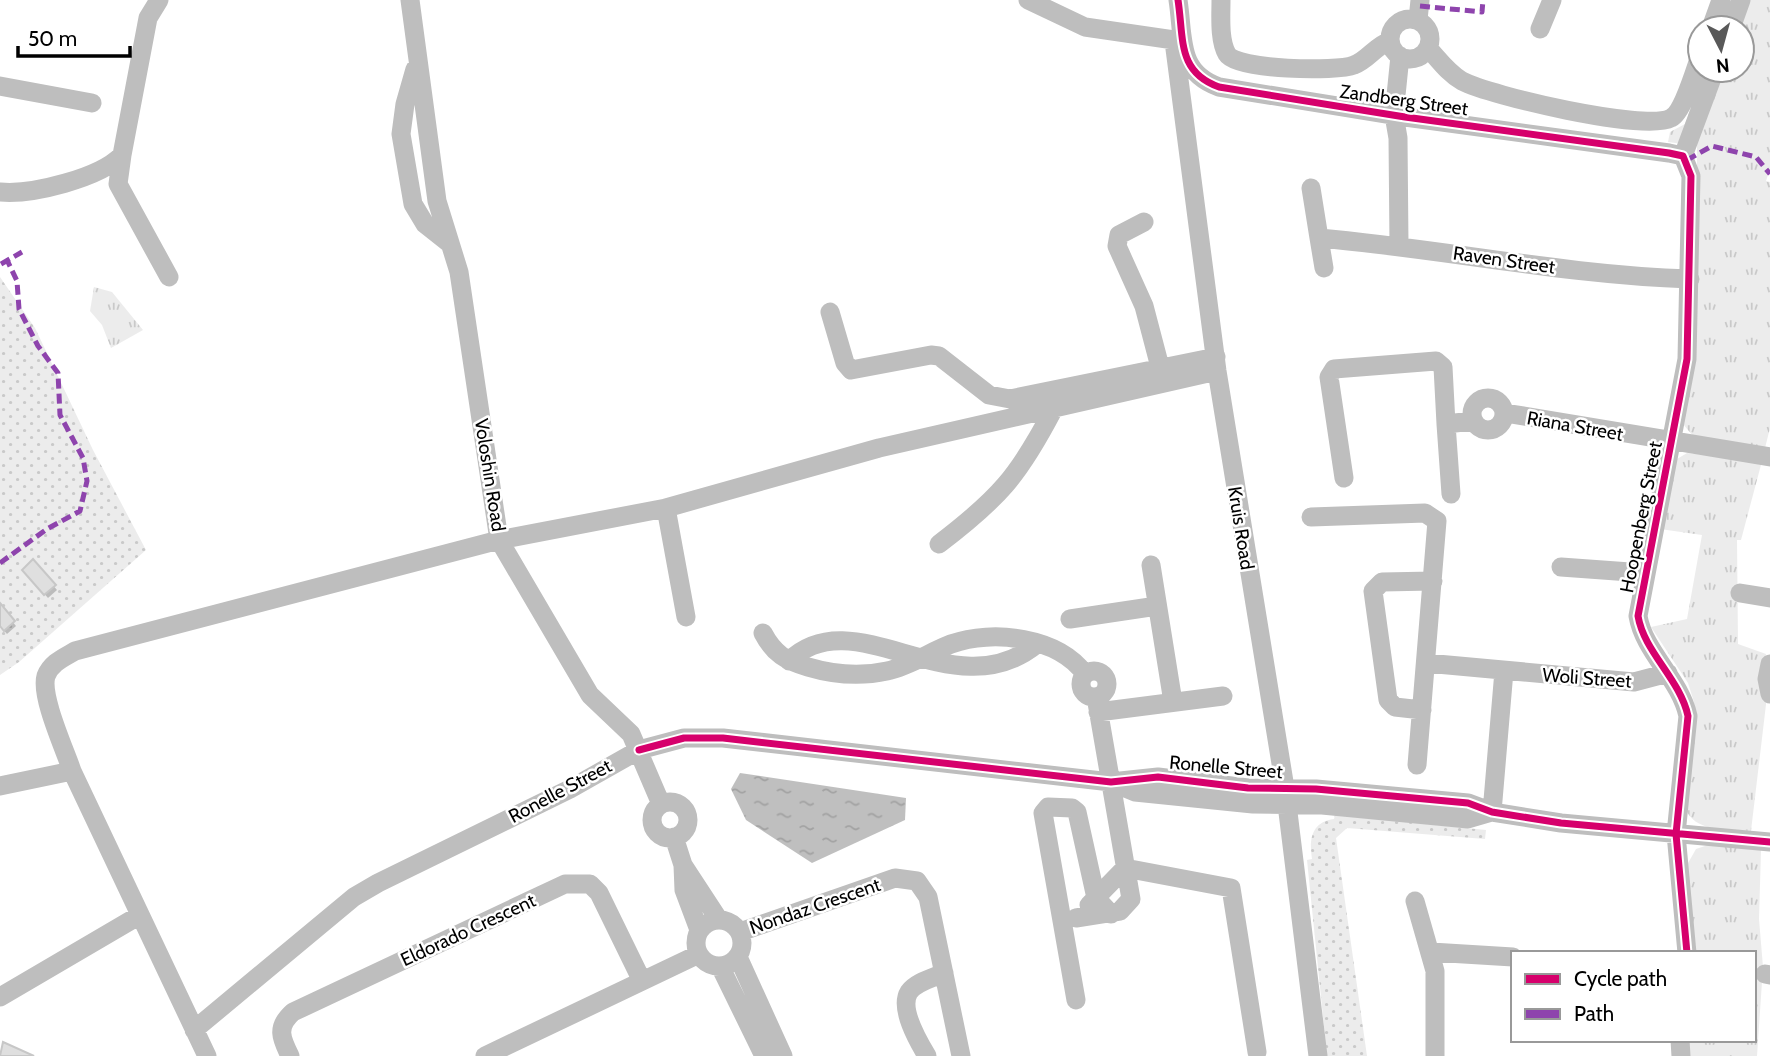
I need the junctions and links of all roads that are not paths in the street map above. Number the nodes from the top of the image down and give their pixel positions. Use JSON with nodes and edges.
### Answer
{"nodes":[{"id":1,"x":159,"y":0,"type":"edge"},
{"id":2,"x":410,"y":0,"type":"edge"},
{"id":3,"x":1028,"y":0,"type":"edge"},
{"id":4,"x":1167,"y":0,"type":"edge"},
{"id":5,"x":1178,"y":0,"type":"edge"},
{"id":6,"x":1221,"y":0,"type":"edge"},
{"id":7,"x":1420,"y":0,"type":"edge"},
{"id":8,"x":1552,"y":0,"type":"edge"},
{"id":9,"x":1419,"y":20,"type":"junction"},
{"id":10,"x":1540,"y":29,"type":"dead end"},
{"id":11,"x":1174,"y":40,"type":"junction"},
{"id":12,"x":1408,"y":51,"type":"junction"},
{"id":13,"x":1689,"y":84,"type":"edge"},
{"id":14,"x":1710,"y":84,"type":"edge"},
{"id":15,"x":0,"y":86,"type":"edge"},
{"id":16,"x":1219,"y":88,"type":"junction"},
{"id":17,"x":92,"y":103,"type":"dead end"},
{"id":18,"x":1182,"y":111,"type":"junction"},
{"id":19,"x":1399,"y":116,"type":"junction"},
{"id":20,"x":122,"y":155,"type":"junction"},
{"id":21,"x":1685,"y":158,"type":"junction"},
{"id":22,"x":1311,"y":188,"type":"dead end"},
{"id":23,"x":0,"y":192,"type":"edge"},
{"id":24,"x":1144,"y":222,"type":"dead end"},
{"id":25,"x":1319,"y":238,"type":"junction"},
{"id":26,"x":1399,"y":245,"type":"junction"},
{"id":27,"x":1324,"y":268,"type":"dead end"},
{"id":28,"x":169,"y":277,"type":"dead end"},
{"id":29,"x":1690,"y":279,"type":"junction"},
{"id":30,"x":831,"y":312,"type":"dead end"},
{"id":31,"x":1216,"y":364,"type":"junction"},
{"id":32,"x":1160,"y":367,"type":"junction"},
{"id":33,"x":1053,"y":410,"type":"junction"},
{"id":34,"x":1446,"y":424,"type":"junction"},
{"id":35,"x":1672,"y":443,"type":"junction"},
{"id":36,"x":1770,"y":457,"type":"edge"},
{"id":37,"x":1344,"y":478,"type":"dead end"},
{"id":38,"x":1451,"y":494,"type":"dead end"},
{"id":39,"x":666,"y":508,"type":"junction"},
{"id":40,"x":1311,"y":517,"type":"dead end"},
{"id":41,"x":499,"y":540,"type":"junction"},
{"id":42,"x":939,"y":544,"type":"dead end"},
{"id":43,"x":1151,"y":565,"type":"dead end"},
{"id":44,"x":1562,"y":567,"type":"dead end"},
{"id":45,"x":1644,"y":573,"type":"junction"},
{"id":46,"x":1433,"y":580,"type":"junction"},
{"id":47,"x":1740,"y":593,"type":"dead end"},
{"id":48,"x":1770,"y":598,"type":"edge"},
{"id":49,"x":1157,"y":606,"type":"junction"},
{"id":50,"x":686,"y":617,"type":"dead end"},
{"id":51,"x":1070,"y":619,"type":"dead end"},
{"id":52,"x":763,"y":633,"type":"dead end"},
{"id":53,"x":1037,"y":644,"type":"junction"},
{"id":54,"x":917,"y":659,"type":"junction"},
{"id":55,"x":789,"y":661,"type":"junction"},
{"id":56,"x":1426,"y":663,"type":"junction"},
{"id":57,"x":1770,"y":664,"type":"edge"},
{"id":58,"x":1504,"y":671,"type":"junction"},
{"id":59,"x":1668,"y":673,"type":"junction"},
{"id":60,"x":1770,"y":694,"type":"edge"},
{"id":61,"x":1223,"y":696,"type":"dead end"},
{"id":62,"x":1172,"y":702,"type":"junction"},
{"id":63,"x":1097,"y":704,"type":"junction"},
{"id":64,"x":1422,"y":710,"type":"junction"},
{"id":65,"x":639,"y":750,"type":"junction"},
{"id":66,"x":1417,"y":765,"type":"dead end"},
{"id":67,"x":72,"y":771,"type":"junction"},
{"id":68,"x":1111,"y":782,"type":"junction"},
{"id":69,"x":0,"y":786,"type":"edge"},
{"id":70,"x":1286,"y":797,"type":"junction"},
{"id":71,"x":1492,"y":813,"type":"junction"},
{"id":72,"x":1676,"y":834,"type":"junction"},
{"id":73,"x":1770,"y":842,"type":"edge"},
{"id":74,"x":683,"y":865,"type":"junction"},
{"id":75,"x":1125,"y":868,"type":"junction"},
{"id":76,"x":1096,"y":898,"type":"junction"},
{"id":77,"x":1415,"y":901,"type":"dead end"},
{"id":78,"x":1111,"y":914,"type":"junction"},
{"id":79,"x":140,"y":915,"type":"junction"},
{"id":80,"x":1068,"y":919,"type":"junction"},
{"id":81,"x":719,"y":920,"type":"junction"},
{"id":82,"x":699,"y":930,"type":"junction"},
{"id":83,"x":740,"y":932,"type":"junction"},
{"id":84,"x":1431,"y":951,"type":"junction"},
{"id":85,"x":1687,"y":951,"type":"edge"},
{"id":86,"x":699,"y":954,"type":"junction"},
{"id":87,"x":1511,"y":957,"type":"edge"},
{"id":88,"x":729,"y":962,"type":"junction"},
{"id":89,"x":944,"y":973,"type":"junction"},
{"id":90,"x":642,"y":981,"type":"junction"},
{"id":91,"x":0,"y":997,"type":"edge"},
{"id":92,"x":1076,"y":1000,"type":"dead end"},
{"id":93,"x":194,"y":1030,"type":"junction"},
{"id":94,"x":1257,"y":1052,"type":"dead end"},
{"id":95,"x":207,"y":1056,"type":"edge"},
{"id":96,"x":290,"y":1056,"type":"edge"},
{"id":97,"x":485,"y":1056,"type":"edge"},
{"id":98,"x":764,"y":1056,"type":"edge"},
{"id":99,"x":783,"y":1056,"type":"edge"},
{"id":100,"x":926,"y":1056,"type":"edge"},
{"id":101,"x":961,"y":1056,"type":"edge"},
{"id":102,"x":1318,"y":1056,"type":"edge"},
{"id":103,"x":1435,"y":1056,"type":"edge"}],
"edges":[{"from":1,"to":20,"type":"street"},
{"from":2,"to":41,"type":"street","name":"Voloshin Road"},
{"from":3,"to":11,"type":"street"},
{"from":4,"to":11,"type":"street","name":"Kruis Road"},
{"from":5,"to":16,"type":"street","name":"Zandberg Street"},
{"from":6,"to":12,"type":"street"},
{"from":7,"to":9,"type":"street"},
{"from":8,"to":10,"type":"street"},
{"from":9,"to":12,"type":"street"},
{"from":9,"to":12,"type":"street"},
{"from":11,"to":18,"type":"street","name":"Kruis Road"},
{"from":12,"to":13,"type":"street"},
{"from":12,"to":19,"type":"street"},
{"from":14,"to":21,"type":"street"},
{"from":15,"to":17,"type":"street"},
{"from":16,"to":18,"type":"street"},
{"from":16,"to":19,"type":"street","name":"Zandberg Street"},
{"from":18,"to":31,"type":"street","name":"Kruis Road"},
{"from":19,"to":21,"type":"street","name":"Zandberg Street"},
{"from":19,"to":26,"type":"street"},
{"from":20,"to":23,"type":"street"},
{"from":20,"to":28,"type":"street"},
{"from":21,"to":29,"type":"street","name":"Hoopenberg Street"},
{"from":22,"to":25,"type":"street"},
{"from":24,"to":32,"type":"street"},
{"from":25,"to":26,"type":"street","name":"Raven Street"},
{"from":25,"to":27,"type":"street"},
{"from":26,"to":29,"type":"street","name":"Raven Street"},
{"from":29,"to":35,"type":"street","name":"Hoopenberg Street"},
{"from":30,"to":32,"type":"street"},
{"from":31,"to":32,"type":"street"},
{"from":31,"to":33,"type":"street"},
{"from":31,"to":70,"type":"street","name":"Kruis Road"},
{"from":33,"to":39,"type":"street"},
{"from":33,"to":42,"type":"street"},
{"from":34,"to":35,"type":"street","name":"Riana Street"},
{"from":34,"to":37,"type":"street"},
{"from":34,"to":38,"type":"street"},
{"from":35,"to":36,"type":"street","name":"Riana Street"},
{"from":35,"to":45,"type":"street","name":"Hoopenberg Street"},
{"from":39,"to":41,"type":"street"},
{"from":39,"to":50,"type":"street"},
{"from":40,"to":46,"type":"street"},
{"from":41,"to":65,"type":"street","name":"Voloshin Road"},
{"from":41,"to":67,"type":"street"},
{"from":43,"to":49,"type":"street"},
{"from":44,"to":45,"type":"street"},
{"from":45,"to":59,"type":"street","name":"Hoopenberg Street"},
{"from":46,"to":56,"type":"street"},
{"from":46,"to":64,"type":"street"},
{"from":47,"to":48,"type":"street"},
{"from":49,"to":51,"type":"street"},
{"from":49,"to":62,"type":"street"},
{"from":52,"to":55,"type":"street"},
{"from":53,"to":54,"type":"street"},
{"from":53,"to":54,"type":"street"},
{"from":53,"to":63,"type":"street"},
{"from":54,"to":55,"type":"street"},
{"from":54,"to":55,"type":"street"},
{"from":56,"to":58,"type":"street","name":"Woli Street"},
{"from":56,"to":64,"type":"street"},
{"from":57,"to":60,"type":"street"},
{"from":58,"to":59,"type":"street","name":"Woli Street"},
{"from":58,"to":71,"type":"street"},
{"from":59,"to":72,"type":"street","name":"Hoopenberg Street"},
{"from":61,"to":62,"type":"street"},
{"from":62,"to":63,"type":"street"},
{"from":63,"to":68,"type":"street"},
{"from":64,"to":66,"type":"street"},
{"from":65,"to":68,"type":"street","name":"Ronelle Street"},
{"from":65,"to":74,"type":"street","name":"Voloshin Road"},
{"from":65,"to":93,"type":"street","name":"Ronelle Street"},
{"from":67,"to":69,"type":"street"},
{"from":67,"to":79,"type":"street"},
{"from":68,"to":70,"type":"street","name":"Ronelle Street"},
{"from":68,"to":75,"type":"street"},
{"from":70,"to":71,"type":"street","name":"Ronelle Street"},
{"from":70,"to":102,"type":"street","name":"Kruis Road"},
{"from":71,"to":72,"type":"street","name":"Ronelle Street"},
{"from":72,"to":73,"type":"street","name":"Ronelle Street"},
{"from":72,"to":85,"type":"street","name":"Hoopenberg Street"},
{"from":74,"to":81,"type":"street"},
{"from":74,"to":82,"type":"street"},
{"from":75,"to":76,"type":"street"},
{"from":75,"to":78,"type":"street"},
{"from":75,"to":94,"type":"street"},
{"from":76,"to":78,"type":"street"},
{"from":76,"to":80,"type":"street"},
{"from":76,"to":80,"type":"street"},
{"from":77,"to":84,"type":"street"},
{"from":78,"to":80,"type":"street"},
{"from":79,"to":91,"type":"street"},
{"from":79,"to":93,"type":"street"},
{"from":80,"to":92,"type":"street"},
{"from":81,"to":82,"type":"street"},
{"from":81,"to":83,"type":"street"},
{"from":82,"to":86,"type":"street"},
{"from":83,"to":88,"type":"street"},
{"from":83,"to":89,"type":"street","name":"Nondaz Crescent"},
{"from":84,"to":87,"type":"street"},
{"from":84,"to":103,"type":"street"},
{"from":86,"to":88,"type":"street"},
{"from":86,"to":90,"type":"street"},
{"from":88,"to":98,"type":"street"},
{"from":88,"to":99,"type":"street"},
{"from":89,"to":100,"type":"street"},
{"from":89,"to":101,"type":"street","name":"Nondaz Crescent"},
{"from":90,"to":96,"type":"street","name":"Eldorado Crescent"},
{"from":90,"to":97,"type":"street"},
{"from":93,"to":95,"type":"street"}]}
